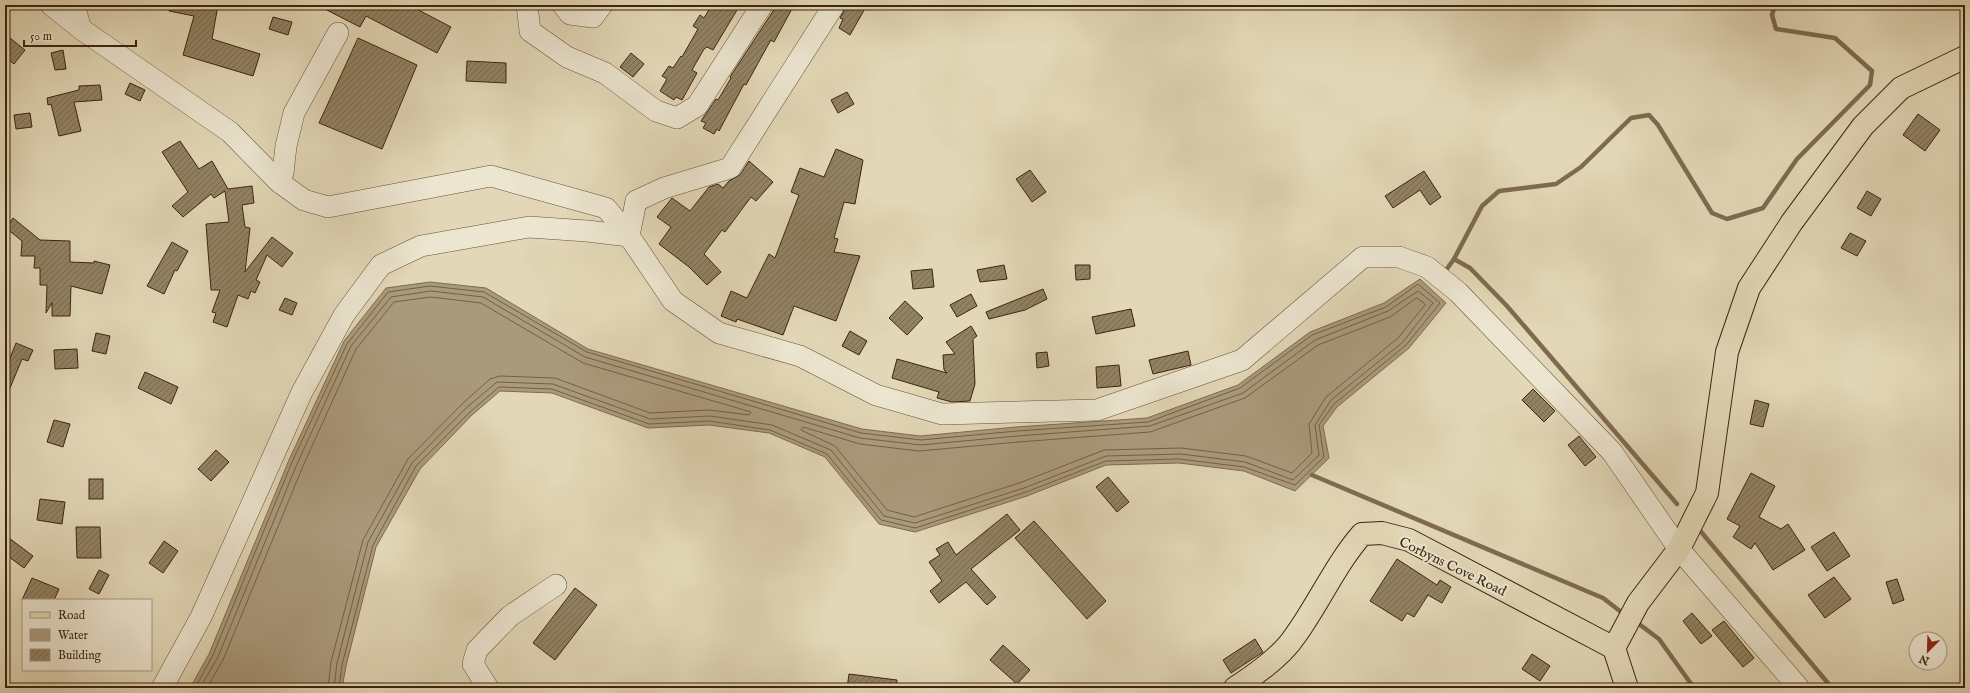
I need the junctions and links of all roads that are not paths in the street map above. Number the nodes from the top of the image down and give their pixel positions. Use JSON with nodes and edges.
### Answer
{"nodes":[{"id":1,"x":51,"y":5,"type":"edge"},
{"id":2,"x":74,"y":5,"type":"edge"},
{"id":3,"x":527,"y":5,"type":"edge"},
{"id":4,"x":563,"y":5,"type":"edge"},
{"id":5,"x":602,"y":5,"type":"edge"},
{"id":6,"x":762,"y":5,"type":"edge"},
{"id":7,"x":834,"y":5,"type":"edge"},
{"id":8,"x":81,"y":29,"type":"junction"},
{"id":9,"x":338,"y":33,"type":"dead end"},
{"id":10,"x":1965,"y":57,"type":"edge"},
{"id":11,"x":279,"y":182,"type":"junction"},
{"id":12,"x":629,"y":236,"type":"junction"},
{"id":13,"x":1679,"y":549,"type":"junction"},
{"id":14,"x":556,"y":585,"type":"dead end"},
{"id":15,"x":1614,"y":648,"type":"junction"},
{"id":16,"x":162,"y":688,"type":"edge"},
{"id":17,"x":488,"y":688,"type":"edge"},
{"id":18,"x":1235,"y":688,"type":"edge"},
{"id":19,"x":1627,"y":688,"type":"edge"},
{"id":20,"x":1799,"y":688,"type":"edge"}],
"edges":[{"from":1,"to":8,"type":"street"},
{"from":2,"to":8,"type":"street"},
{"from":3,"to":6,"type":"street"},
{"from":4,"to":5,"type":"street"},
{"from":7,"to":12,"type":"street"},
{"from":8,"to":11,"type":"street"},
{"from":9,"to":11,"type":"street"},
{"from":10,"to":13,"type":"main road"},
{"from":11,"to":12,"type":"street"},
{"from":12,"to":13,"type":"street"},
{"from":12,"to":16,"type":"street"},
{"from":13,"to":15,"type":"main road"},
{"from":13,"to":20,"type":"street"},
{"from":14,"to":17,"type":"street"},
{"from":15,"to":18,"type":"main road","name":"Corbyns Cove Road"},
{"from":15,"to":19,"type":"main road"}]}
